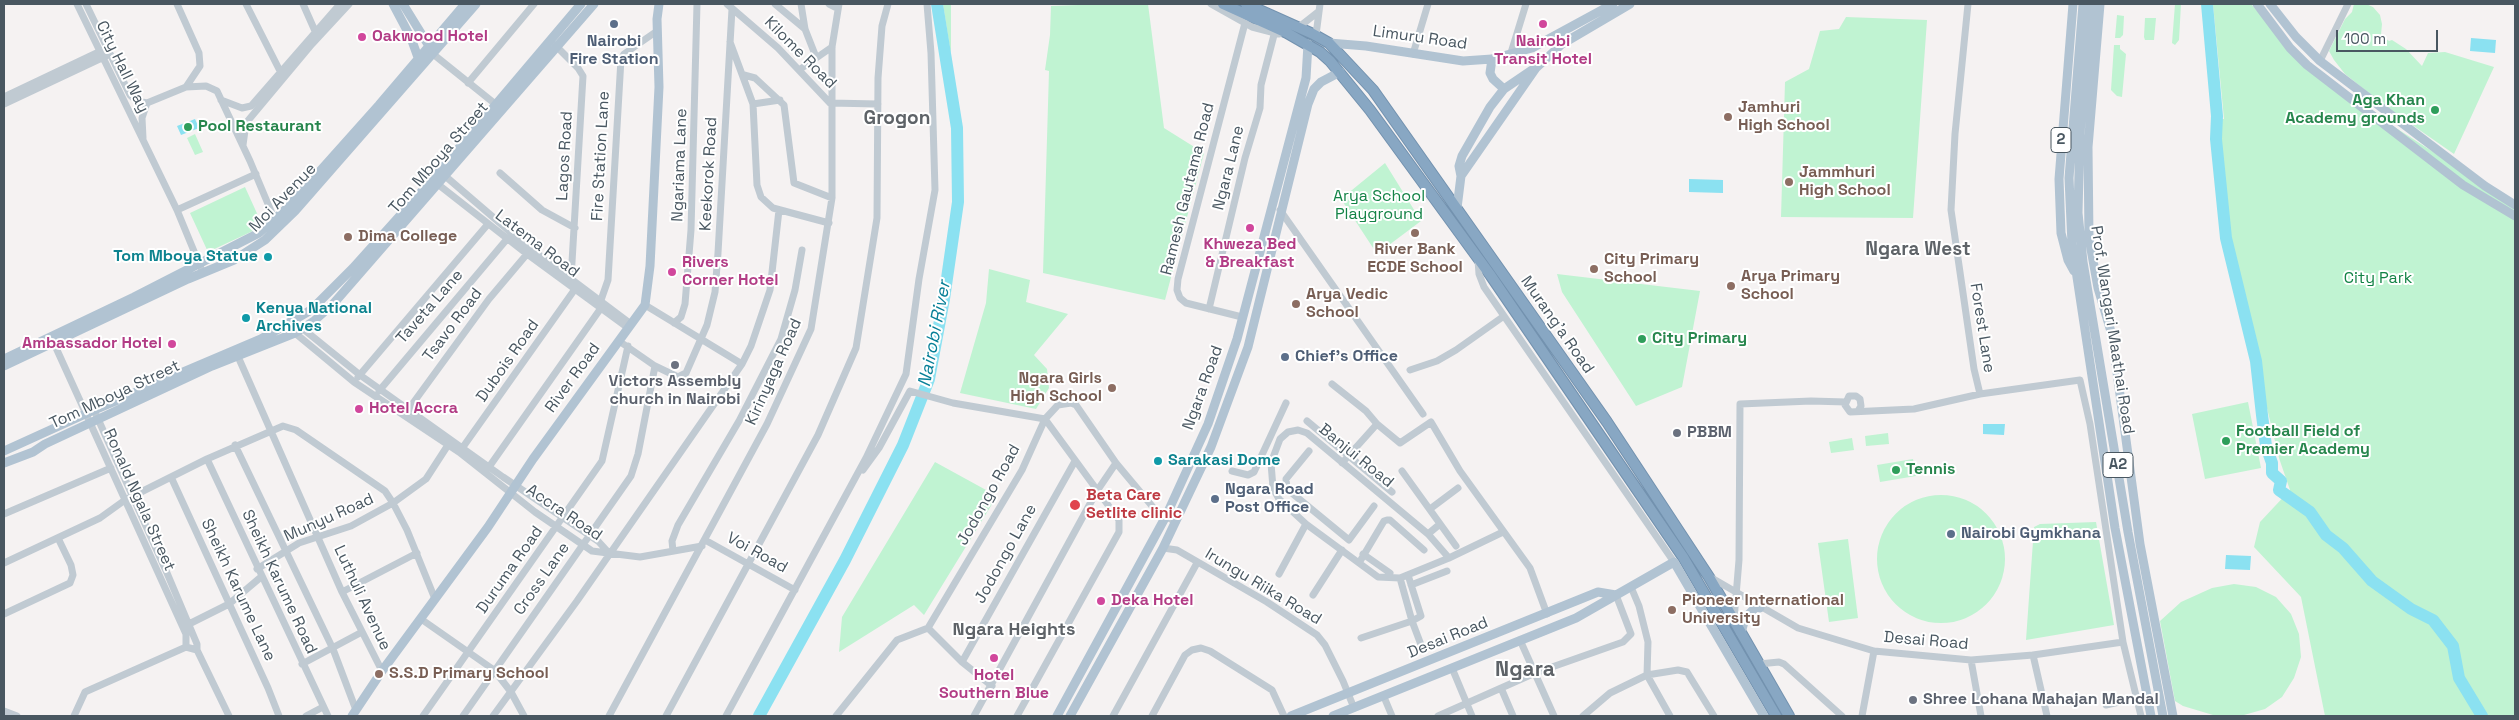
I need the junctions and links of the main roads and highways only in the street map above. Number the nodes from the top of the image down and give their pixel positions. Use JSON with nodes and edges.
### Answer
{"nodes":[{"id":1,"x":393,"y":4,"type":"edge"},
{"id":2,"x":402,"y":4,"type":"edge"},
{"id":3,"x":465,"y":4,"type":"edge"},
{"id":4,"x":476,"y":4,"type":"edge"},
{"id":5,"x":581,"y":4,"type":"edge"},
{"id":6,"x":594,"y":4,"type":"edge"},
{"id":7,"x":659,"y":4,"type":"edge"},
{"id":8,"x":1223,"y":4,"type":"edge"},
{"id":9,"x":1246,"y":4,"type":"edge"},
{"id":10,"x":1613,"y":4,"type":"edge"},
{"id":11,"x":1630,"y":4,"type":"edge"},
{"id":12,"x":2073,"y":4,"type":"edge"},
{"id":13,"x":2083,"y":4,"type":"edge"},
{"id":14,"x":2092,"y":4,"type":"edge"},
{"id":15,"x":2100,"y":4,"type":"edge"},
{"id":16,"x":2258,"y":4,"type":"edge"},
{"id":17,"x":2270,"y":4,"type":"edge"},
{"id":18,"x":1329,"y":43,"type":"junction"},
{"id":19,"x":1308,"y":44,"type":"junction"},
{"id":20,"x":431,"y":50,"type":"junction"},
{"id":21,"x":1492,"y":59,"type":"junction"},
{"id":22,"x":420,"y":62,"type":"junction"},
{"id":23,"x":1536,"y":68,"type":"junction"},
{"id":24,"x":1340,"y":72,"type":"junction"},
{"id":25,"x":1504,"y":89,"type":"junction"},
{"id":26,"x":498,"y":107,"type":"junction"},
{"id":27,"x":1461,"y":176,"type":"junction"},
{"id":28,"x":434,"y":182,"type":"junction"},
{"id":29,"x":2515,"y":204,"type":"edge"},
{"id":30,"x":1457,"y":208,"type":"junction"},
{"id":31,"x":2074,"y":212,"type":"junction"},
{"id":32,"x":2515,"y":216,"type":"edge"},
{"id":33,"x":276,"y":223,"type":"junction"},
{"id":34,"x":2075,"y":273,"type":"junction"},
{"id":35,"x":2098,"y":288,"type":"junction"},
{"id":36,"x":2088,"y":290,"type":"junction"},
{"id":37,"x":53,"y":340,"type":"junction"},
{"id":38,"x":236,"y":352,"type":"junction"},
{"id":39,"x":4,"y":359,"type":"edge"},
{"id":40,"x":4,"y":366,"type":"edge"},
{"id":41,"x":152,"y":390,"type":"junction"},
{"id":42,"x":4,"y":451,"type":"edge"},
{"id":43,"x":4,"y":464,"type":"edge"},
{"id":44,"x":1674,"y":562,"type":"joint"},
{"id":45,"x":1616,"y":595,"type":"junction"},
{"id":46,"x":1760,"y":608,"type":"road end"},
{"id":47,"x":1741,"y":634,"type":"junction"},
{"id":48,"x":1098,"y":642,"type":"junction"},
{"id":49,"x":1108,"y":647,"type":"junction"},
{"id":50,"x":354,"y":713,"type":"edge"},
{"id":51,"x":1057,"y":716,"type":"edge"},
{"id":52,"x":1070,"y":716,"type":"edge"},
{"id":53,"x":1291,"y":716,"type":"edge"},
{"id":54,"x":1333,"y":716,"type":"edge"},
{"id":55,"x":1764,"y":716,"type":"edge"},
{"id":56,"x":1776,"y":716,"type":"edge"},
{"id":57,"x":1789,"y":716,"type":"edge"},
{"id":58,"x":2151,"y":716,"type":"edge"},
{"id":59,"x":2163,"y":716,"type":"edge"},
{"id":60,"x":2173,"y":716,"type":"edge"}],
"edges":[{"from":1,"to":22,"type":"main road"},
{"from":2,"to":20,"type":"main road"},
{"from":3,"to":20,"type":"main road","name":"Moi Avenue"},
{"from":4,"to":20,"type":"main road","name":"Moi Avenue"},
{"from":5,"to":26,"type":"main road","name":"Tom Mboya Street"},
{"from":6,"to":26,"type":"main road","name":"Tom Mboya Street"},
{"from":7,"to":50,"type":"main road","name":"River Road"},
{"from":8,"to":19,"type":"highway","name":"Murang'a Road"},
{"from":9,"to":18,"type":"highway","name":"Murang'a Road"},
{"from":10,"to":21,"type":"main road","name":"Limuru Road"},
{"from":11,"to":23,"type":"main road"},
{"from":12,"to":34,"type":"main road","number":"2"},
{"from":13,"to":31,"type":"main road","name":"Prof. Wangari Maathai Road","number":"A2"},
{"from":14,"to":31,"type":"main road","name":"Prof. Wangari Maathai Road","number":"A2"},
{"from":15,"to":35,"type":"main road"},
{"from":16,"to":32,"type":"main road"},
{"from":17,"to":29,"type":"main road"},
{"from":18,"to":21,"type":"main road","name":"Limuru Road"},
{"from":18,"to":30,"type":"highway","name":"Murang'a Road"},
{"from":19,"to":24,"type":"highway","name":"Murang'a Road"},
{"from":19,"to":48,"type":"main road","name":"Ngara Road"},
{"from":20,"to":22,"type":"main road","name":"Moi Avenue"},
{"from":21,"to":25,"type":"main road"},
{"from":22,"to":33,"type":"main road","name":"Moi Avenue"},
{"from":23,"to":25,"type":"main road"},
{"from":23,"to":27,"type":"main road"},
{"from":24,"to":49,"type":"main road","name":"Ngara Road"},
{"from":24,"to":56,"type":"highway","name":"Murang'a Road"},
{"from":25,"to":27,"type":"main road"},
{"from":26,"to":28,"type":"main road","name":"Tom Mboya Street"},
{"from":26,"to":28,"type":"main road","name":"Tom Mboya Street"},
{"from":27,"to":30,"type":"main road"},
{"from":28,"to":38,"type":"main road","name":"Tom Mboya Street"},
{"from":28,"to":38,"type":"main road","name":"Tom Mboya Street"},
{"from":30,"to":47,"type":"highway","name":"Murang'a Road"},
{"from":31,"to":34,"type":"main road","name":"Prof. Wangari Maathai Road","number":"A2"},
{"from":31,"to":36,"type":"main road","name":"Prof. Wangari Maathai Road","number":"A2"},
{"from":33,"to":37,"type":"main road","name":"Moi Avenue"},
{"from":33,"to":37,"type":"main road","name":"Moi Avenue"},
{"from":34,"to":58,"type":"main road","name":"Prof. Wangari Maathai Road","number":"A2"},
{"from":35,"to":36,"type":"main road"},
{"from":35,"to":60,"type":"main road"},
{"from":36,"to":59,"type":"main road","name":"Prof. Wangari Maathai Road","number":"A2"},
{"from":37,"to":39,"type":"main road","name":"Moi Avenue"},
{"from":37,"to":40,"type":"main road","name":"Moi Avenue"},
{"from":38,"to":41,"type":"main road","name":"Tom Mboya Street"},
{"from":41,"to":42,"type":"main road","name":"Tom Mboya Street"},
{"from":41,"to":43,"type":"main road","name":"Tom Mboya Street"},
{"from":44,"to":45,"type":"main road","name":"Desai Road"},
{"from":44,"to":55,"type":"main road","name":"Murang'a Road"},
{"from":45,"to":53,"type":"main road","name":"Desai Road"},
{"from":45,"to":54,"type":"main road","name":"Desai Road"},
{"from":46,"to":47,"type":"main road"},
{"from":47,"to":57,"type":"highway","name":"Murang'a Road"},
{"from":48,"to":49,"type":"main road"},
{"from":48,"to":51,"type":"main road","name":"Ngara Road"},
{"from":49,"to":52,"type":"main road","name":"Ngara Road"}]}
